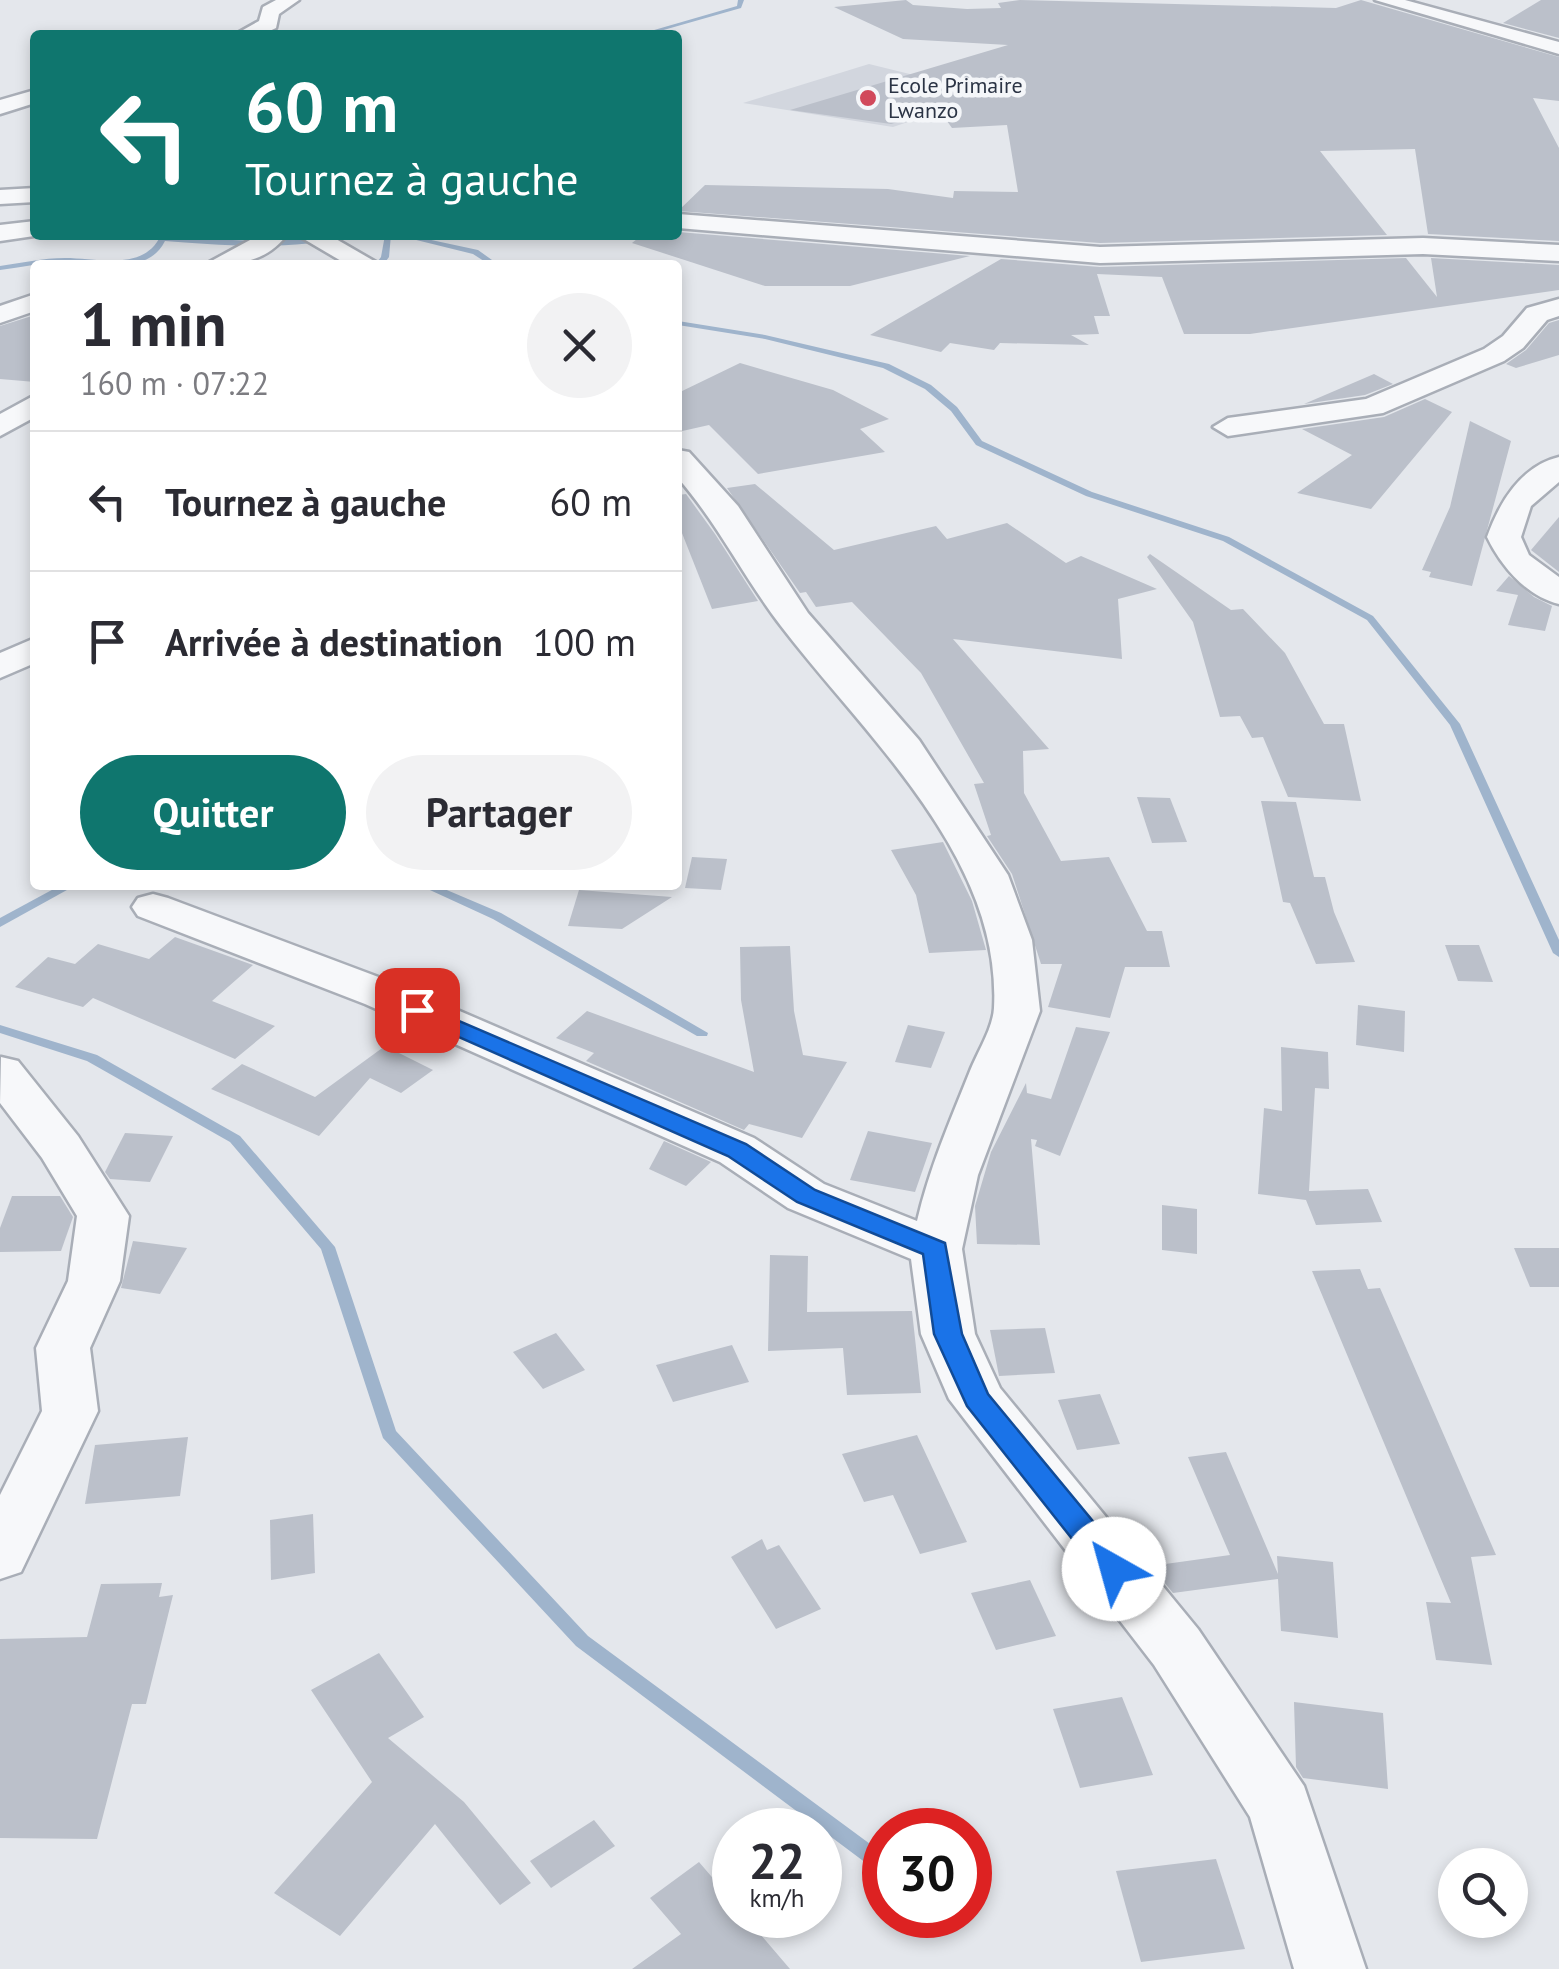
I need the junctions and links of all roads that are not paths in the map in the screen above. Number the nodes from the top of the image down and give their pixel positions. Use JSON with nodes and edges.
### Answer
{"nodes":[{"id":1,"x":290,"y":0,"type":"edge"},
{"id":2,"x":1384,"y":0,"type":"edge"},
{"id":3,"x":256,"y":30,"type":"edge"},
{"id":4,"x":1559,"y":48,"type":"edge"},
{"id":5,"x":30,"y":98,"type":"edge"},
{"id":6,"x":0,"y":107,"type":"edge"},
{"id":7,"x":30,"y":196,"type":"edge"},
{"id":8,"x":0,"y":197,"type":"edge"},
{"id":9,"x":682,"y":221,"type":"edge"},
{"id":10,"x":30,"y":229,"type":"edge"},
{"id":11,"x":0,"y":233,"type":"edge"},
{"id":12,"x":320,"y":240,"type":"edge"},
{"id":13,"x":266,"y":242,"type":"edge"},
{"id":14,"x":1559,"y":253,"type":"edge"},
{"id":15,"x":228,"y":260,"type":"edge"},
{"id":16,"x":358,"y":260,"type":"edge"},
{"id":17,"x":30,"y":304,"type":"edge"},
{"id":18,"x":1559,"y":307,"type":"edge"},
{"id":19,"x":0,"y":316,"type":"edge"},
{"id":20,"x":30,"y":407,"type":"edge"},
{"id":21,"x":0,"y":427,"type":"edge"},
{"id":22,"x":1228,"y":427,"type":"dead end"},
{"id":23,"x":682,"y":464,"type":"edge"},
{"id":24,"x":1559,"y":466,"type":"edge"},
{"id":25,"x":1559,"y":594,"type":"edge"},
{"id":26,"x":30,"y":652,"type":"edge"},
{"id":27,"x":0,"y":667,"type":"edge"},
{"id":28,"x":153,"y":907,"type":"dead end"},
{"id":29,"x":1,"y":1072,"type":"edge"},
{"id":30,"x":936,"y":1249,"type":"junction"},
{"id":31,"x":0,"y":1555,"type":"edge"},
{"id":32,"x":1330,"y":1969,"type":"edge"}],
"edges":[{"from":1,"to":3,"type":"street"},
{"from":2,"to":4,"type":"street"},
{"from":5,"to":6,"type":"street"},
{"from":7,"to":8,"type":"street"},
{"from":9,"to":14,"type":"street"},
{"from":10,"to":11,"type":"street"},
{"from":12,"to":16,"type":"street"},
{"from":13,"to":15,"type":"street"},
{"from":17,"to":19,"type":"street"},
{"from":18,"to":22,"type":"street"},
{"from":20,"to":21,"type":"street"},
{"from":23,"to":30,"type":"street"},
{"from":24,"to":25,"type":"street"},
{"from":26,"to":27,"type":"street"},
{"from":28,"to":30,"type":"street"},
{"from":29,"to":31,"type":"street"},
{"from":30,"to":32,"type":"street"}]}
